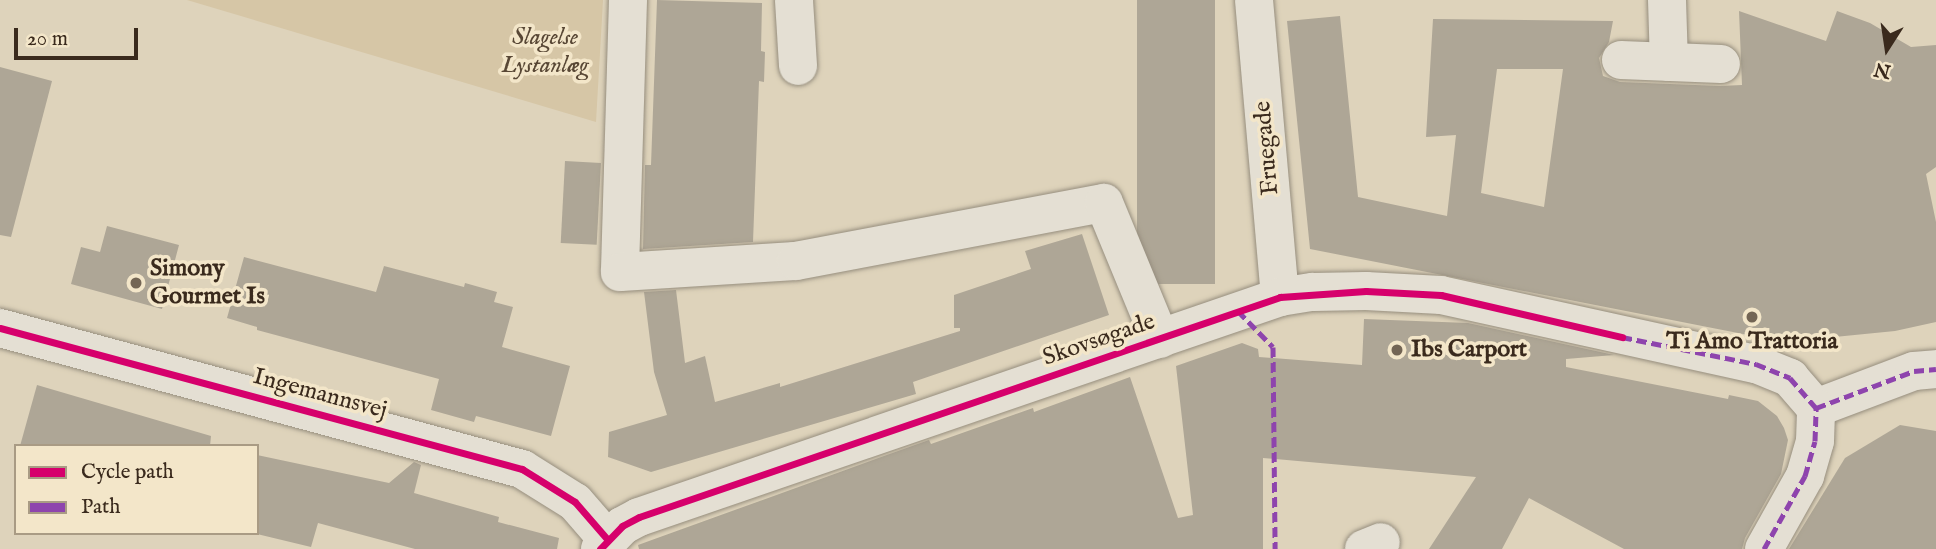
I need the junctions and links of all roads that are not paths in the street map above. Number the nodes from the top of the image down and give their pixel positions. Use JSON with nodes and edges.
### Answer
{"nodes":[{"id":1,"x":628,"y":0,"type":"edge"},
{"id":2,"x":794,"y":0,"type":"edge"},
{"id":3,"x":1254,"y":0,"type":"edge"},
{"id":4,"x":1667,"y":0,"type":"edge"},
{"id":5,"x":1621,"y":60,"type":"dead end"},
{"id":6,"x":1670,"y":62,"type":"junction"},
{"id":7,"x":1721,"y":64,"type":"dead end"},
{"id":8,"x":798,"y":66,"type":"dead end"},
{"id":9,"x":1280,"y":297,"type":"junction"},
{"id":10,"x":0,"y":328,"type":"edge"},
{"id":11,"x":1160,"y":340,"type":"junction"},
{"id":12,"x":1936,"y":369,"type":"edge"},
{"id":13,"x":1816,"y":408,"type":"junction"},
{"id":14,"x":604,"y":544,"type":"edge"},
{"id":15,"x":1764,"y":549,"type":"edge"}],
"edges":[{"from":1,"to":11,"type":"street"},
{"from":2,"to":8,"type":"street"},
{"from":3,"to":9,"type":"street","name":"Fruegade"},
{"from":4,"to":6,"type":"street"},
{"from":5,"to":6,"type":"street"},
{"from":6,"to":7,"type":"street"},
{"from":9,"to":11,"type":"street","name":"Skovsøgade"},
{"from":9,"to":13,"type":"street","name":"Skovsøgade"},
{"from":10,"to":14,"type":"street","name":"Ingemannsvej"},
{"from":11,"to":14,"type":"street","name":"Skovsøgade"},
{"from":12,"to":13,"type":"street"},
{"from":13,"to":15,"type":"street"}]}
